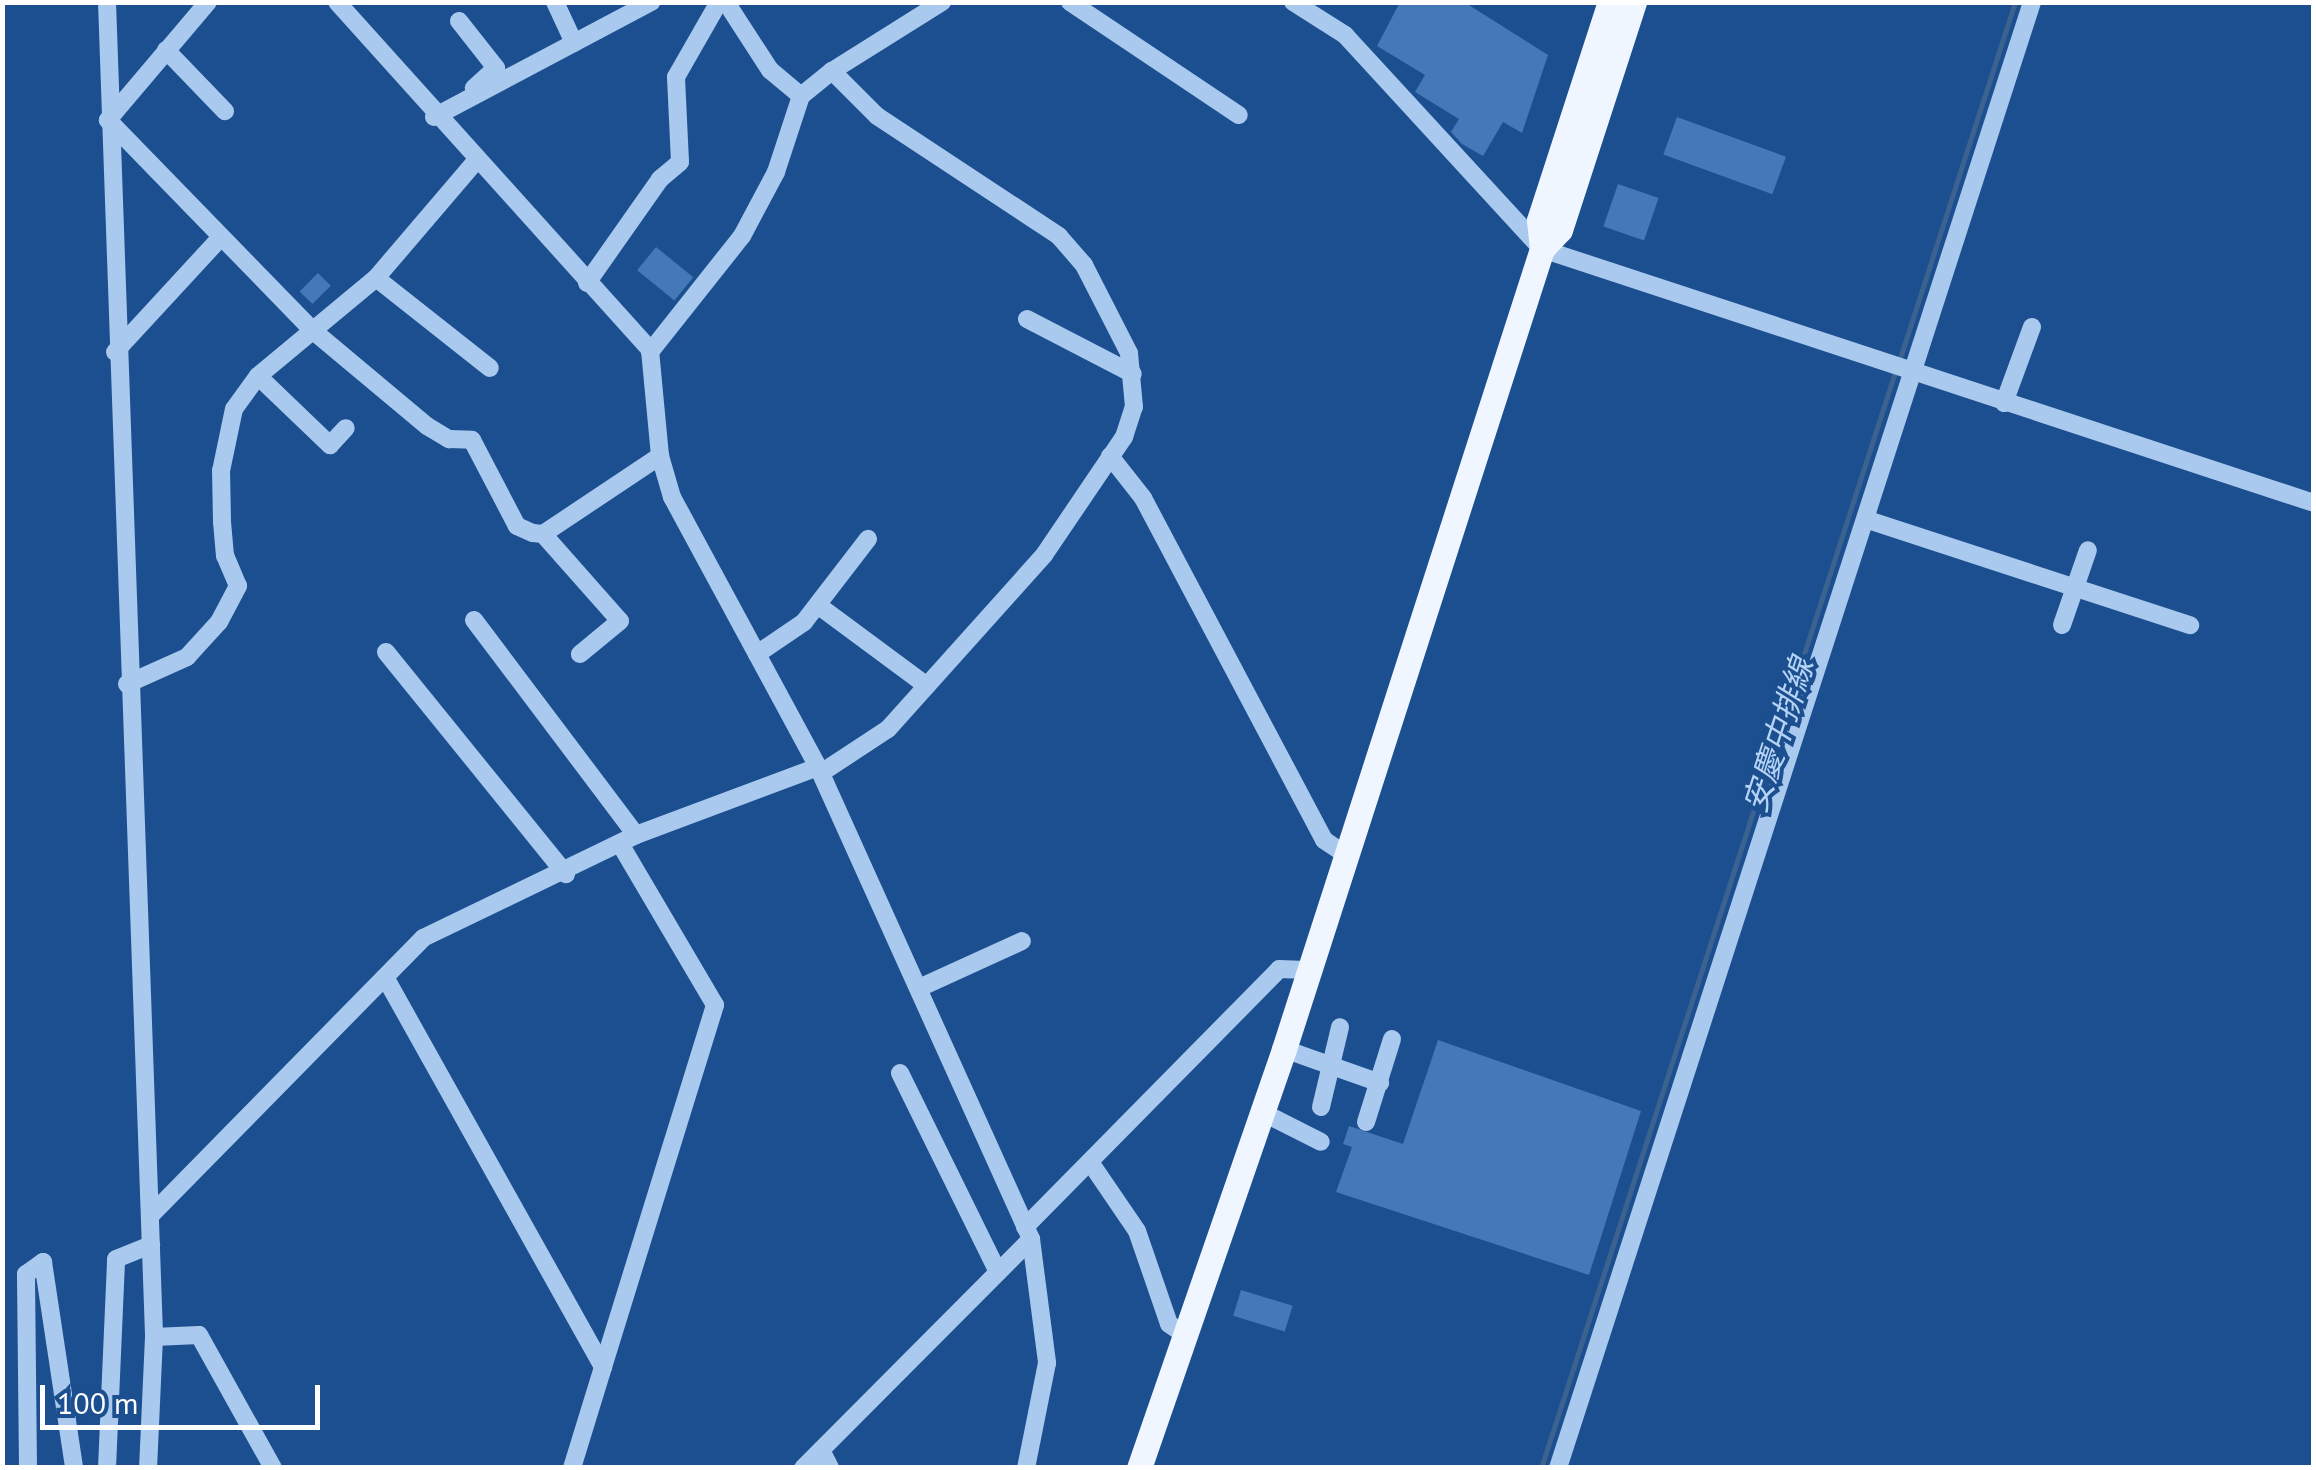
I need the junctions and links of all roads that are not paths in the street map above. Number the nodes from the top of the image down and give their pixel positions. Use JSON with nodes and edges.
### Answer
{"nodes":[{"id":1,"x":107,"y":2,"type":"edge"},
{"id":2,"x":208,"y":2,"type":"edge"},
{"id":3,"x":555,"y":2,"type":"edge"},
{"id":4,"x":651,"y":2,"type":"edge"},
{"id":5,"x":718,"y":2,"type":"edge"},
{"id":6,"x":726,"y":2,"type":"edge"},
{"id":7,"x":942,"y":2,"type":"edge"},
{"id":8,"x":1070,"y":2,"type":"edge"},
{"id":9,"x":1293,"y":2,"type":"edge"},
{"id":10,"x":1610,"y":2,"type":"edge"},
{"id":11,"x":1634,"y":2,"type":"edge"},
{"id":12,"x":2032,"y":2,"type":"edge"},
{"id":13,"x":347,"y":6,"type":"edge"},
{"id":14,"x":459,"y":21,"type":"dead end"},
{"id":15,"x":574,"y":43,"type":"junction"},
{"id":16,"x":166,"y":50,"type":"junction"},
{"id":17,"x":832,"y":70,"type":"junction"},
{"id":18,"x":801,"y":96,"type":"junction"},
{"id":19,"x":452,"y":108,"type":"junction"},
{"id":20,"x":226,"y":111,"type":"dead end"},
{"id":21,"x":1239,"y":115,"type":"dead end"},
{"id":22,"x":434,"y":117,"type":"junction"},
{"id":23,"x":108,"y":120,"type":"junction"},
{"id":24,"x":475,"y":162,"type":"junction"},
{"id":25,"x":222,"y":238,"type":"junction"},
{"id":26,"x":1542,"y":249,"type":"junction"},
{"id":27,"x":376,"y":278,"type":"junction"},
{"id":28,"x":586,"y":283,"type":"junction"},
{"id":29,"x":1028,"y":319,"type":"dead end"},
{"id":30,"x":2032,"y":327,"type":"dead end"},
{"id":31,"x":311,"y":329,"type":"junction"},
{"id":32,"x":116,"y":352,"type":"junction"},
{"id":33,"x":650,"y":352,"type":"junction"},
{"id":34,"x":490,"y":368,"type":"dead end"},
{"id":35,"x":1133,"y":374,"type":"junction"},
{"id":36,"x":1916,"y":374,"type":"junction"},
{"id":37,"x":258,"y":376,"type":"junction"},
{"id":38,"x":2004,"y":403,"type":"junction"},
{"id":39,"x":346,"y":428,"type":"dead end"},
{"id":40,"x":660,"y":456,"type":"junction"},
{"id":41,"x":1110,"y":456,"type":"junction"},
{"id":42,"x":2314,"y":503,"type":"edge"},
{"id":43,"x":1868,"y":520,"type":"junction"},
{"id":44,"x":544,"y":534,"type":"junction"},
{"id":45,"x":868,"y":539,"type":"dead end"},
{"id":46,"x":2088,"y":550,"type":"dead end"},
{"id":47,"x":2078,"y":589,"type":"junction"},
{"id":48,"x":819,"y":606,"type":"junction"},
{"id":49,"x":474,"y":620,"type":"dead end"},
{"id":50,"x":2062,"y":625,"type":"dead end"},
{"id":51,"x":2190,"y":625,"type":"dead end"},
{"id":52,"x":386,"y":652,"type":"dead end"},
{"id":53,"x":580,"y":654,"type":"dead end"},
{"id":54,"x":758,"y":654,"type":"junction"},
{"id":55,"x":127,"y":684,"type":"junction"},
{"id":56,"x":927,"y":686,"type":"junction"},
{"id":57,"x":820,"y":770,"type":"junction"},
{"id":58,"x":628,"y":840,"type":"junction"},
{"id":59,"x":1346,"y":855,"type":"junction"},
{"id":60,"x":566,"y":874,"type":"junction"},
{"id":61,"x":1022,"y":941,"type":"dead end"},
{"id":62,"x":1308,"y":970,"type":"junction"},
{"id":63,"x":385,"y":977,"type":"junction"},
{"id":64,"x":919,"y":988,"type":"junction"},
{"id":65,"x":1340,"y":1027,"type":"dead end"},
{"id":66,"x":1392,"y":1039,"type":"dead end"},
{"id":67,"x":1284,"y":1049,"type":"junction"},
{"id":68,"x":1332,"y":1066,"type":"junction"},
{"id":69,"x":900,"y":1074,"type":"dead end"},
{"id":70,"x":1380,"y":1082,"type":"junction"},
{"id":71,"x":1320,"y":1107,"type":"dead end"},
{"id":72,"x":1260,"y":1112,"type":"junction"},
{"id":73,"x":1366,"y":1122,"type":"dead end"},
{"id":74,"x":1322,"y":1142,"type":"dead end"},
{"id":75,"x":1090,"y":1162,"type":"junction"},
{"id":76,"x":150,"y":1216,"type":"junction"},
{"id":77,"x":1028,"y":1233,"type":"junction"},
{"id":78,"x":151,"y":1245,"type":"junction"},
{"id":79,"x":998,"y":1272,"type":"junction"},
{"id":80,"x":1184,"y":1334,"type":"junction"},
{"id":81,"x":154,"y":1337,"type":"junction"},
{"id":82,"x":603,"y":1368,"type":"junction"},
{"id":83,"x":820,"y":1450,"type":"junction"},
{"id":84,"x":28,"y":1468,"type":"edge"},
{"id":85,"x":74,"y":1468,"type":"edge"},
{"id":86,"x":107,"y":1468,"type":"edge"},
{"id":87,"x":148,"y":1468,"type":"edge"},
{"id":88,"x":273,"y":1468,"type":"edge"},
{"id":89,"x":572,"y":1468,"type":"edge"},
{"id":90,"x":803,"y":1468,"type":"edge"},
{"id":91,"x":830,"y":1468,"type":"edge"},
{"id":92,"x":1026,"y":1468,"type":"edge"},
{"id":93,"x":1139,"y":1468,"type":"edge"},
{"id":94,"x":1558,"y":1468,"type":"edge"}],
"edges":[{"from":1,"to":23,"type":"street"},
{"from":2,"to":16,"type":"street"},
{"from":3,"to":15,"type":"street"},
{"from":4,"to":15,"type":"street"},
{"from":5,"to":28,"type":"street"},
{"from":6,"to":18,"type":"street"},
{"from":7,"to":17,"type":"street"},
{"from":8,"to":21,"type":"street"},
{"from":9,"to":26,"type":"street"},
{"from":10,"to":26,"type":"main road"},
{"from":11,"to":26,"type":"main road"},
{"from":12,"to":36,"type":"street"},
{"from":13,"to":22,"type":"street"},
{"from":14,"to":19,"type":"street"},
{"from":15,"to":19,"type":"street"},
{"from":16,"to":20,"type":"street"},
{"from":16,"to":23,"type":"street"},
{"from":17,"to":18,"type":"street"},
{"from":17,"to":35,"type":"street"},
{"from":18,"to":33,"type":"street"},
{"from":19,"to":22,"type":"street"},
{"from":22,"to":24,"type":"street"},
{"from":23,"to":25,"type":"street"},
{"from":23,"to":32,"type":"street"},
{"from":24,"to":27,"type":"street"},
{"from":24,"to":28,"type":"street"},
{"from":25,"to":31,"type":"street"},
{"from":25,"to":32,"type":"street"},
{"from":26,"to":36,"type":"street"},
{"from":26,"to":59,"type":"main road"},
{"from":27,"to":31,"type":"street"},
{"from":27,"to":34,"type":"street"},
{"from":28,"to":33,"type":"street"},
{"from":29,"to":35,"type":"street"},
{"from":30,"to":38,"type":"street"},
{"from":31,"to":37,"type":"street"},
{"from":31,"to":44,"type":"street"},
{"from":32,"to":55,"type":"street"},
{"from":33,"to":40,"type":"street"},
{"from":35,"to":41,"type":"street"},
{"from":36,"to":38,"type":"street"},
{"from":36,"to":43,"type":"street"},
{"from":37,"to":39,"type":"street"},
{"from":37,"to":55,"type":"street"},
{"from":38,"to":42,"type":"street"},
{"from":40,"to":44,"type":"street"},
{"from":40,"to":54,"type":"street"},
{"from":41,"to":56,"type":"street"},
{"from":41,"to":59,"type":"street"},
{"from":43,"to":47,"type":"street"},
{"from":43,"to":94,"type":"street"},
{"from":44,"to":53,"type":"street"},
{"from":45,"to":48,"type":"street"},
{"from":46,"to":47,"type":"street"},
{"from":47,"to":50,"type":"street"},
{"from":47,"to":51,"type":"street"},
{"from":48,"to":54,"type":"street"},
{"from":48,"to":56,"type":"street"},
{"from":49,"to":58,"type":"street"},
{"from":52,"to":60,"type":"street"},
{"from":54,"to":57,"type":"street"},
{"from":55,"to":76,"type":"street"},
{"from":56,"to":57,"type":"street"},
{"from":57,"to":58,"type":"street"},
{"from":57,"to":64,"type":"street"},
{"from":58,"to":60,"type":"street"},
{"from":58,"to":82,"type":"street"},
{"from":59,"to":62,"type":"main road"},
{"from":60,"to":63,"type":"street"},
{"from":61,"to":64,"type":"street"},
{"from":62,"to":67,"type":"main road"},
{"from":62,"to":75,"type":"street"},
{"from":63,"to":76,"type":"street"},
{"from":63,"to":82,"type":"street"},
{"from":64,"to":77,"type":"street"},
{"from":65,"to":68,"type":"street"},
{"from":66,"to":70,"type":"street"},
{"from":67,"to":68,"type":"street"},
{"from":67,"to":72,"type":"main road"},
{"from":68,"to":70,"type":"street"},
{"from":68,"to":71,"type":"street"},
{"from":69,"to":79,"type":"street"},
{"from":70,"to":73,"type":"street"},
{"from":72,"to":74,"type":"street"},
{"from":72,"to":80,"type":"main road"},
{"from":75,"to":77,"type":"street"},
{"from":75,"to":80,"type":"street"},
{"from":76,"to":78,"type":"street"},
{"from":77,"to":79,"type":"street"},
{"from":77,"to":92,"type":"street"},
{"from":78,"to":81,"type":"street"},
{"from":78,"to":86,"type":"street"},
{"from":79,"to":83,"type":"street"},
{"from":80,"to":93,"type":"main road"},
{"from":81,"to":87,"type":"street"},
{"from":81,"to":88,"type":"street"},
{"from":82,"to":89,"type":"street"},
{"from":83,"to":90,"type":"street"},
{"from":83,"to":91,"type":"street"},
{"from":84,"to":85,"type":"street"}]}
